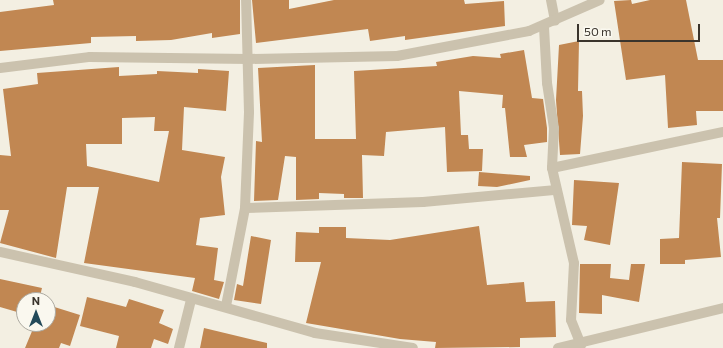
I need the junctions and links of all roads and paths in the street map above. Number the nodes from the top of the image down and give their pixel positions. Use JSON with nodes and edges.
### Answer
{"nodes":[{"id":1,"x":246,"y":0,"type":"edge"},
{"id":2,"x":551,"y":0,"type":"edge"},
{"id":3,"x":600,"y":0,"type":"edge"},
{"id":4,"x":555,"y":21,"type":"junction"},
{"id":5,"x":544,"y":27,"type":"junction"},
{"id":6,"x":249,"y":59,"type":"junction"},
{"id":7,"x":0,"y":68,"type":"edge"},
{"id":8,"x":723,"y":132,"type":"edge"},
{"id":9,"x":552,"y":168,"type":"junction"},
{"id":10,"x":556,"y":190,"type":"junction"},
{"id":11,"x":245,"y":208,"type":"junction"},
{"id":12,"x":0,"y":252,"type":"edge"},
{"id":13,"x":191,"y":300,"type":"junction"},
{"id":14,"x":226,"y":306,"type":"junction"},
{"id":15,"x":723,"y":308,"type":"edge"},
{"id":16,"x":581,"y":345,"type":"junction"},
{"id":17,"x":179,"y":348,"type":"edge"},
{"id":18,"x":413,"y":348,"type":"edge"},
{"id":19,"x":558,"y":348,"type":"edge"}],
"edges":[{"from":1,"to":6,"type":"street"},
{"from":2,"to":4,"type":"street"},
{"from":3,"to":4,"type":"street"},
{"from":4,"to":5,"type":"street"},
{"from":5,"to":6,"type":"street"},
{"from":5,"to":9,"type":"street"},
{"from":6,"to":7,"type":"street"},
{"from":6,"to":11,"type":"street"},
{"from":8,"to":9,"type":"street"},
{"from":9,"to":10,"type":"street"},
{"from":10,"to":11,"type":"street"},
{"from":10,"to":16,"type":"street"},
{"from":11,"to":14,"type":"street"},
{"from":12,"to":13,"type":"street"},
{"from":13,"to":14,"type":"street"},
{"from":13,"to":17,"type":"street"},
{"from":14,"to":18,"type":"street"},
{"from":15,"to":16,"type":"street"},
{"from":16,"to":19,"type":"street"}]}
